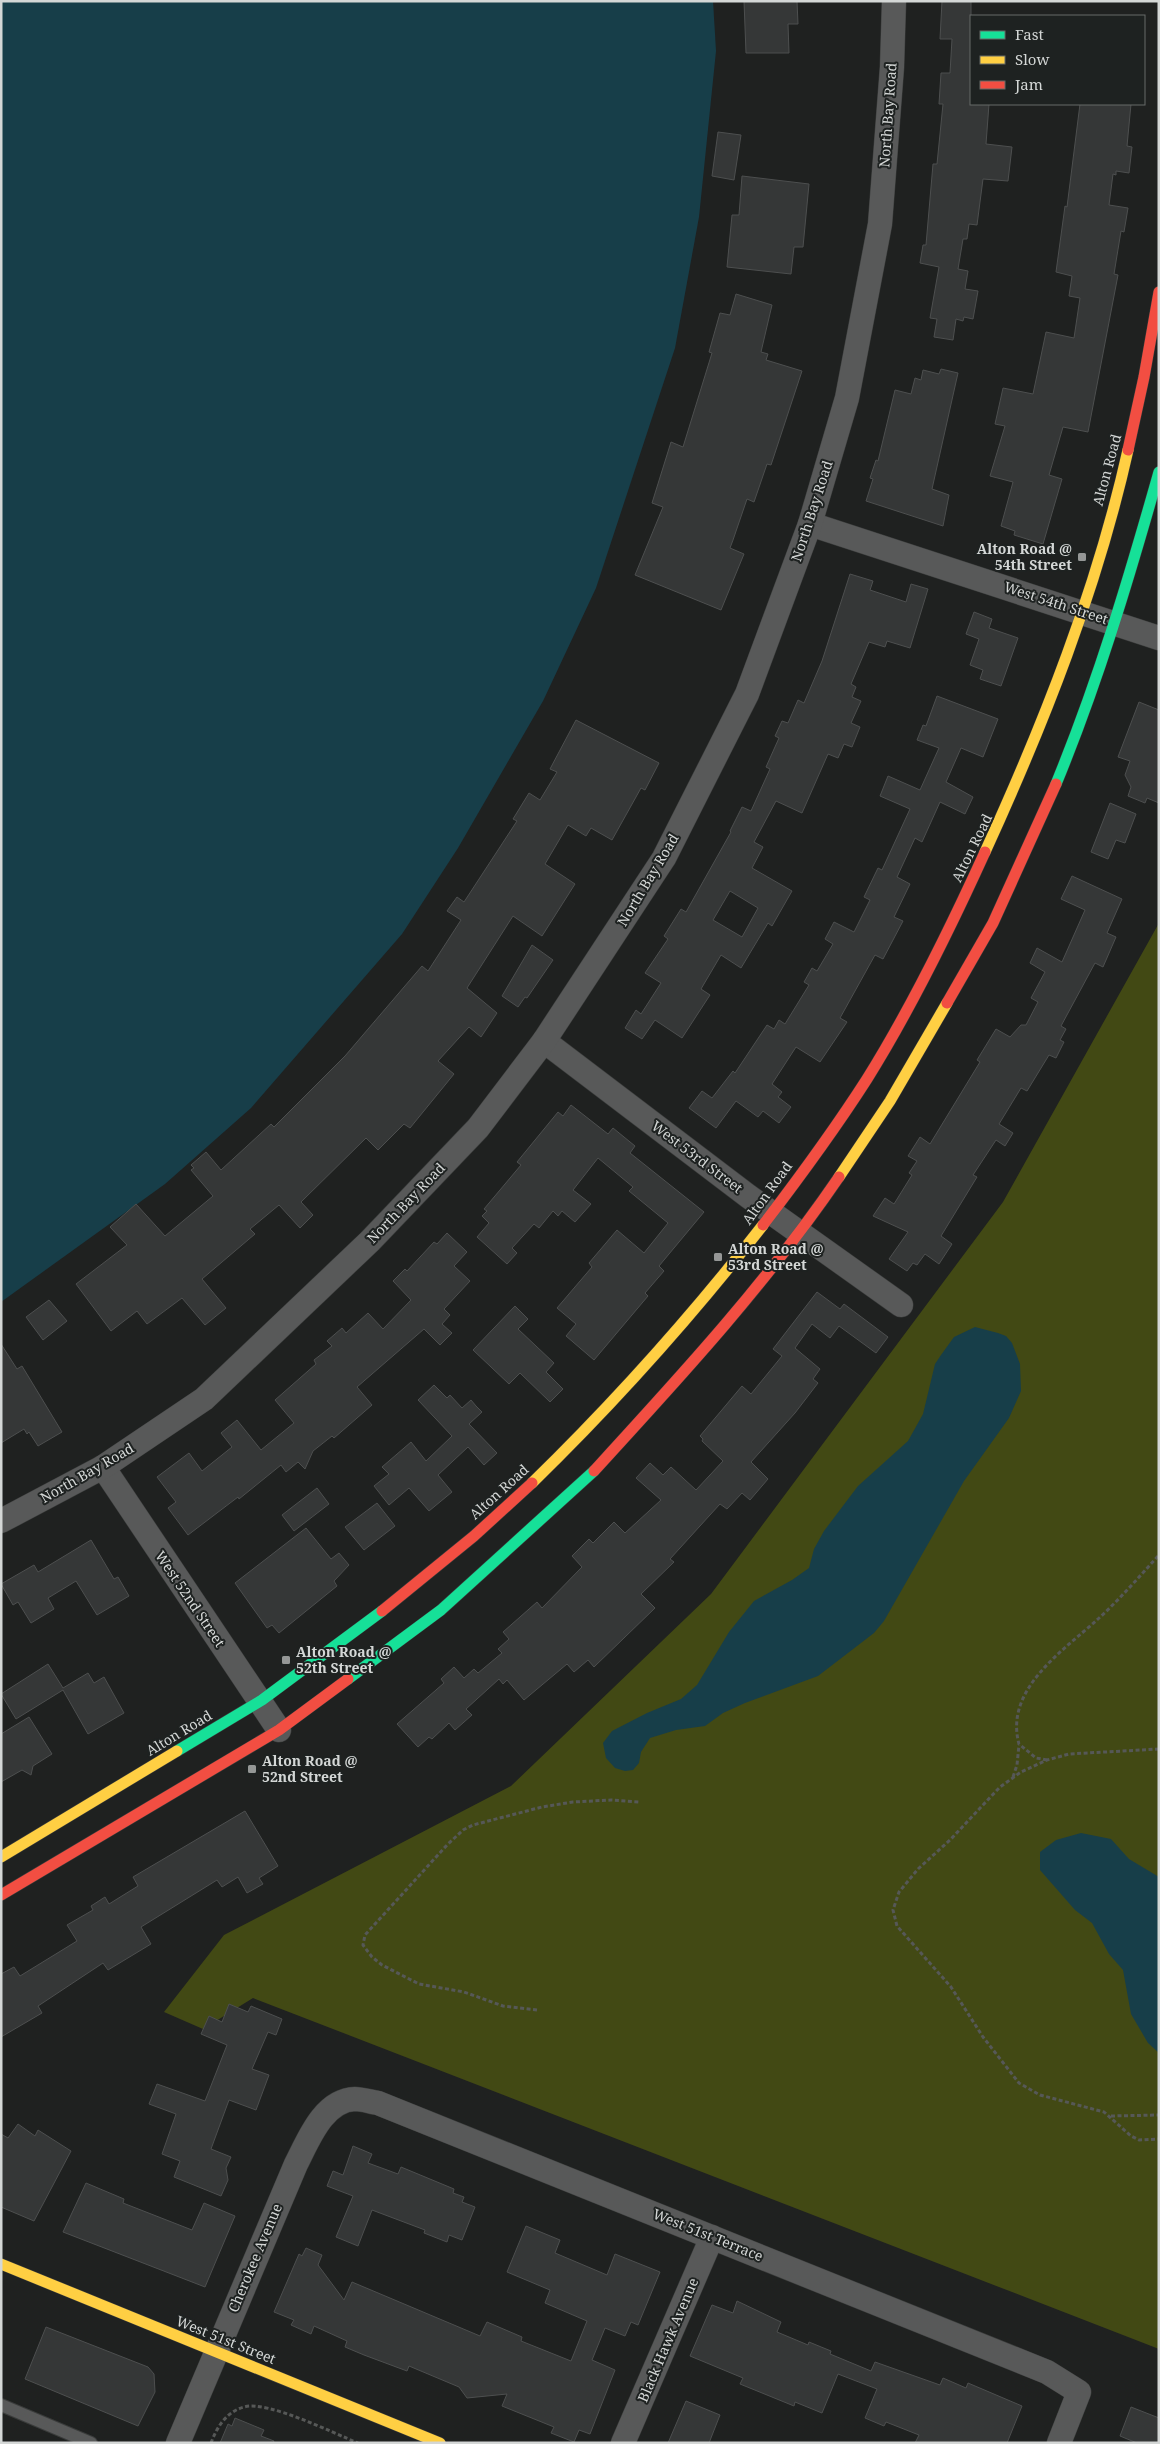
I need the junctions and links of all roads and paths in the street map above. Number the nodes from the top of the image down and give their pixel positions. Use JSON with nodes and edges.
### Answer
{"nodes":[{"id":1,"x":894,"y":1,"type":"edge"},
{"id":2,"x":1159,"y":292,"type":"edge"},
{"id":3,"x":1159,"y":472,"type":"edge"},
{"id":4,"x":810,"y":524,"type":"junction"},
{"id":5,"x":1084,"y":612,"type":"junction"},
{"id":6,"x":1116,"y":622,"type":"junction"},
{"id":7,"x":1159,"y":638,"type":"edge"},
{"id":8,"x":544,"y":1041,"type":"junction"},
{"id":9,"x":772,"y":1214,"type":"junction"},
{"id":10,"x":800,"y":1234,"type":"junction"},
{"id":11,"x":901,"y":1305,"type":"dead end"},
{"id":12,"x":103,"y":1467,"type":"junction"},
{"id":13,"x":1,"y":1521,"type":"edge"},
{"id":14,"x":1159,"y":1555,"type":"edge"},
{"id":15,"x":259,"y":1702,"type":"junction"},
{"id":16,"x":279,"y":1730,"type":"junction"},
{"id":17,"x":1019,"y":1744,"type":"junction"},
{"id":18,"x":1159,"y":1749,"type":"edge"},
{"id":19,"x":1047,"y":1760,"type":"junction"},
{"id":20,"x":1012,"y":1778,"type":"junction"},
{"id":21,"x":639,"y":1802,"type":"dead end"},
{"id":22,"x":1,"y":1857,"type":"edge"},
{"id":23,"x":1,"y":1895,"type":"edge"},
{"id":24,"x":536,"y":2010,"type":"dead end"},
{"id":25,"x":333,"y":2106,"type":"joint"},
{"id":26,"x":1159,"y":2115,"type":"edge"},
{"id":27,"x":1110,"y":2116,"type":"junction"},
{"id":28,"x":1159,"y":2139,"type":"edge"},
{"id":29,"x":712,"y":2237,"type":"junction"},
{"id":30,"x":1,"y":2264,"type":"edge"},
{"id":31,"x":215,"y":2351,"type":"junction"},
{"id":32,"x":1,"y":2405,"type":"edge"},
{"id":33,"x":91,"y":2443,"type":"edge"},
{"id":34,"x":178,"y":2443,"type":"edge"},
{"id":35,"x":211,"y":2443,"type":"edge"},
{"id":36,"x":358,"y":2443,"type":"edge"},
{"id":37,"x":440,"y":2443,"type":"edge"},
{"id":38,"x":624,"y":2443,"type":"edge"},
{"id":39,"x":1058,"y":2443,"type":"edge"}],
"edges":[{"from":1,"to":4,"type":"street","name":"North Bay Road"},
{"from":2,"to":5,"type":"main road","name":"Alton Road"},
{"from":3,"to":6,"type":"main road"},
{"from":4,"to":5,"type":"street","name":"West 54th Street"},
{"from":4,"to":8,"type":"street","name":"North Bay Road"},
{"from":5,"to":6,"type":"street","name":"West 54th Street"},
{"from":5,"to":9,"type":"main road","name":"Alton Road"},
{"from":6,"to":7,"type":"street","name":"West 54th Street"},
{"from":6,"to":10,"type":"main road"},
{"from":8,"to":9,"type":"street","name":"West 53rd Street"},
{"from":8,"to":12,"type":"street","name":"North Bay Road"},
{"from":9,"to":10,"type":"street","name":"West 53rd Street"},
{"from":9,"to":15,"type":"main road","name":"Alton Road"},
{"from":10,"to":11,"type":"street","name":"West 53rd Street"},
{"from":10,"to":16,"type":"main road"},
{"from":12,"to":13,"type":"street","name":"North Bay Road"},
{"from":12,"to":15,"type":"street","name":"West 52nd Street"},
{"from":14,"to":17,"type":"path"},
{"from":15,"to":16,"type":"street","name":"West 52nd Street"},
{"from":15,"to":22,"type":"main road","name":"Alton Road"},
{"from":16,"to":23,"type":"main road"},
{"from":17,"to":19,"type":"path"},
{"from":17,"to":20,"type":"path"},
{"from":18,"to":19,"type":"path"},
{"from":19,"to":20,"type":"path"},
{"from":20,"to":27,"type":"path"},
{"from":21,"to":24,"type":"path"},
{"from":25,"to":29,"type":"street","name":"West 51st Terrace"},
{"from":25,"to":31,"type":"street","name":"Cherokee Avenue"},
{"from":26,"to":27,"type":"path"},
{"from":27,"to":28,"type":"path"},
{"from":29,"to":38,"type":"street","name":"Black Hawk Avenue"},
{"from":29,"to":39,"type":"street","name":"West 51st Terrace"},
{"from":30,"to":31,"type":"main road","name":"West 51st Street"},
{"from":31,"to":34,"type":"street","name":"Cherokee Avenue"},
{"from":31,"to":37,"type":"main road","name":"West 51st Street"},
{"from":32,"to":33,"type":"lane"},
{"from":35,"to":36,"type":"path"}]}
